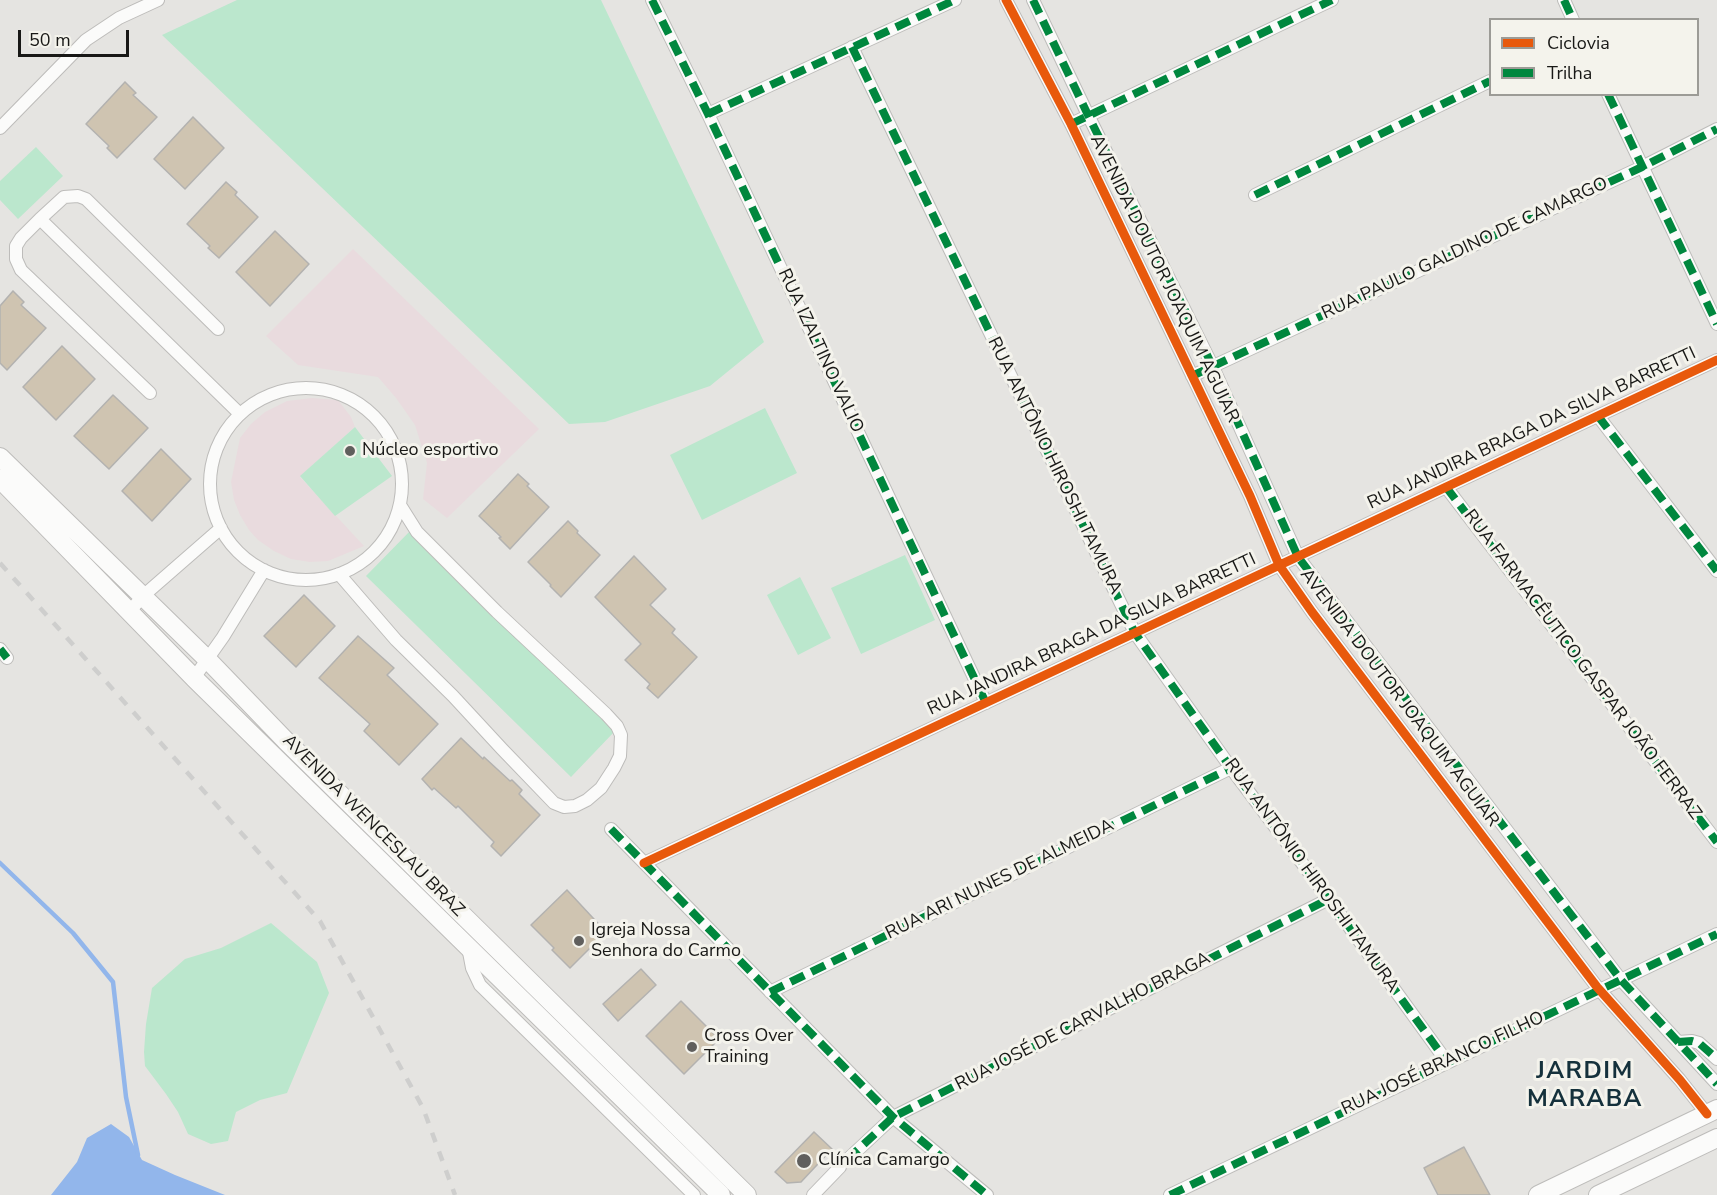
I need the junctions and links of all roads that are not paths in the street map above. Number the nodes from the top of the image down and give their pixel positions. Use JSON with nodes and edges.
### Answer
{"nodes":[{"id":1,"x":158,"y":0,"type":"edge"},
{"id":2,"x":652,"y":0,"type":"edge"},
{"id":3,"x":955,"y":0,"type":"edge"},
{"id":4,"x":1006,"y":0,"type":"edge"},
{"id":5,"x":1033,"y":0,"type":"edge"},
{"id":6,"x":1332,"y":0,"type":"edge"},
{"id":7,"x":1564,"y":0,"type":"edge"},
{"id":8,"x":1572,"y":18,"type":"edge"},
{"id":9,"x":852,"y":47,"type":"junction"},
{"id":10,"x":1489,"y":82,"type":"edge"},
{"id":11,"x":1609,"y":96,"type":"edge"},
{"id":12,"x":708,"y":114,"type":"junction"},
{"id":13,"x":1088,"y":115,"type":"junction"},
{"id":14,"x":1071,"y":124,"type":"junction"},
{"id":15,"x":0,"y":128,"type":"edge"},
{"id":16,"x":1717,"y":129,"type":"edge"},
{"id":17,"x":1642,"y":167,"type":"junction"},
{"id":18,"x":1255,"y":195,"type":"dead end"},
{"id":19,"x":40,"y":219,"type":"junction"},
{"id":20,"x":1717,"y":324,"type":"edge"},
{"id":21,"x":218,"y":329,"type":"dead end"},
{"id":22,"x":1717,"y":360,"type":"edge"},
{"id":23,"x":1213,"y":367,"type":"junction"},
{"id":24,"x":1192,"y":376,"type":"junction"},
{"id":25,"x":150,"y":393,"type":"dead end"},
{"id":26,"x":240,"y":414,"type":"junction"},
{"id":27,"x":1598,"y":416,"type":"junction"},
{"id":28,"x":0,"y":457,"type":"edge"},
{"id":29,"x":0,"y":479,"type":"edge"},
{"id":30,"x":1446,"y":487,"type":"junction"},
{"id":31,"x":24,"y":493,"type":"junction"},
{"id":32,"x":400,"y":505,"type":"junction"},
{"id":33,"x":221,"y":528,"type":"junction"},
{"id":34,"x":1298,"y":556,"type":"junction"},
{"id":35,"x":1279,"y":565,"type":"junction"},
{"id":36,"x":264,"y":570,"type":"junction"},
{"id":37,"x":1717,"y":571,"type":"edge"},
{"id":38,"x":339,"y":574,"type":"junction"},
{"id":39,"x":143,"y":597,"type":"junction"},
{"id":40,"x":130,"y":611,"type":"junction"},
{"id":41,"x":1134,"y":633,"type":"junction"},
{"id":42,"x":207,"y":659,"type":"junction"},
{"id":43,"x":194,"y":678,"type":"junction"},
{"id":44,"x":986,"y":702,"type":"junction"},
{"id":45,"x":1231,"y":768,"type":"junction"},
{"id":46,"x":611,"y":829,"type":"dead end"},
{"id":47,"x":1717,"y":842,"type":"edge"},
{"id":48,"x":411,"y":863,"type":"junction"},
{"id":49,"x":644,"y":863,"type":"junction"},
{"id":50,"x":398,"y":878,"type":"junction"},
{"id":51,"x":1329,"y":899,"type":"junction"},
{"id":52,"x":1717,"y":934,"type":"edge"},
{"id":53,"x":468,"y":947,"type":"junction"},
{"id":54,"x":1621,"y":980,"type":"junction"},
{"id":55,"x":1599,"y":990,"type":"junction"},
{"id":56,"x":770,"y":992,"type":"junction"},
{"id":57,"x":1678,"y":1042,"type":"junction"},
{"id":58,"x":1717,"y":1059,"type":"edge"},
{"id":59,"x":1447,"y":1062,"type":"junction"},
{"id":60,"x":1717,"y":1084,"type":"edge"},
{"id":61,"x":1712,"y":1111,"type":"edge"},
{"id":62,"x":893,"y":1117,"type":"junction"},
{"id":63,"x":1717,"y":1138,"type":"edge"},
{"id":64,"x":694,"y":1195,"type":"edge"},
{"id":65,"x":721,"y":1195,"type":"edge"},
{"id":66,"x":747,"y":1195,"type":"edge"},
{"id":67,"x":813,"y":1195,"type":"edge"},
{"id":68,"x":987,"y":1195,"type":"edge"},
{"id":69,"x":1170,"y":1195,"type":"edge"},
{"id":70,"x":1538,"y":1195,"type":"edge"},
{"id":71,"x":1598,"y":1195,"type":"edge"}],
"edges":[{"from":1,"to":15,"type":"street"},
{"from":2,"to":12,"type":"street","name":"RUA IZALTINO VALIO"},
{"from":3,"to":9,"type":"street"},
{"from":4,"to":14,"type":"street","name":"AVENIDA DOUTOR JOAQUIM AGUIAR"},
{"from":5,"to":13,"type":"street","name":"AVENIDA DOUTOR JOAQUIM AGUIAR"},
{"from":6,"to":13,"type":"street"},
{"from":7,"to":8,"type":"street"},
{"from":9,"to":12,"type":"street"},
{"from":9,"to":41,"type":"street","name":"RUA ANTÔNIO HIROSHI TAMURA"},
{"from":10,"to":18,"type":"street"},
{"from":11,"to":17,"type":"street"},
{"from":12,"to":44,"type":"street","name":"RUA IZALTINO VALIO"},
{"from":13,"to":14,"type":"street"},
{"from":13,"to":23,"type":"street","name":"AVENIDA DOUTOR JOAQUIM AGUIAR"},
{"from":14,"to":24,"type":"street","name":"AVENIDA DOUTOR JOAQUIM AGUIAR"},
{"from":16,"to":17,"type":"street","name":"RUA PAULO GALDINO DE CAMARGO"},
{"from":17,"to":20,"type":"street"},
{"from":17,"to":23,"type":"street","name":"RUA PAULO GALDINO DE CAMARGO"},
{"from":19,"to":21,"type":"street"},
{"from":19,"to":25,"type":"street"},
{"from":19,"to":26,"type":"street"},
{"from":22,"to":27,"type":"street","name":"RUA JANDIRA BRAGA DA SILVA BARRETTI"},
{"from":23,"to":24,"type":"street","name":"RUA PAULO GALDINO DE CAMARGO"},
{"from":23,"to":34,"type":"street","name":"AVENIDA DOUTOR JOAQUIM AGUIAR"},
{"from":24,"to":35,"type":"street","name":"AVENIDA DOUTOR JOAQUIM AGUIAR"},
{"from":26,"to":32,"type":"street"},
{"from":26,"to":33,"type":"street"},
{"from":27,"to":30,"type":"street","name":"RUA JANDIRA BRAGA DA SILVA BARRETTI"},
{"from":27,"to":37,"type":"street"},
{"from":28,"to":31,"type":"street","name":"AVENIDA WENCESLAU BRAZ"},
{"from":29,"to":31,"type":"street","name":"AVENIDA WENCESLAU BRAZ"},
{"from":30,"to":34,"type":"street","name":"RUA JANDIRA BRAGA DA SILVA BARRETTI"},
{"from":30,"to":47,"type":"street","name":"RUA FARMACÊUTICO GASPAR JOÃO FERRAZ"},
{"from":31,"to":39,"type":"street","name":"AVENIDA WENCESLAU BRAZ"},
{"from":31,"to":40,"type":"street","name":"AVENIDA WENCESLAU BRAZ"},
{"from":32,"to":38,"type":"street"},
{"from":32,"to":38,"type":"street"},
{"from":33,"to":36,"type":"street"},
{"from":33,"to":39,"type":"street"},
{"from":34,"to":35,"type":"street","name":"RUA JANDIRA BRAGA DA SILVA BARRETTI"},
{"from":34,"to":54,"type":"street","name":"AVENIDA DOUTOR JOAQUIM AGUIAR"},
{"from":35,"to":41,"type":"street","name":"RUA JANDIRA BRAGA DA SILVA BARRETTI"},
{"from":35,"to":55,"type":"street","name":"AVENIDA DOUTOR JOAQUIM AGUIAR"},
{"from":36,"to":38,"type":"street"},
{"from":36,"to":42,"type":"street"},
{"from":39,"to":40,"type":"street"},
{"from":39,"to":42,"type":"street","name":"AVENIDA WENCESLAU BRAZ"},
{"from":40,"to":43,"type":"street","name":"AVENIDA WENCESLAU BRAZ"},
{"from":41,"to":44,"type":"street","name":"RUA JANDIRA BRAGA DA SILVA BARRETTI"},
{"from":41,"to":45,"type":"street","name":"RUA ANTÔNIO HIROSHI TAMURA"},
{"from":42,"to":43,"type":"street"},
{"from":42,"to":48,"type":"street","name":"AVENIDA WENCESLAU BRAZ"},
{"from":43,"to":50,"type":"street","name":"AVENIDA WENCESLAU BRAZ"},
{"from":44,"to":49,"type":"street","name":"RUA JANDIRA BRAGA DA SILVA BARRETTI"},
{"from":45,"to":51,"type":"street","name":"RUA ANTÔNIO HIROSHI TAMURA"},
{"from":45,"to":56,"type":"street","name":"RUA ARI NUNES DE ALMEIDA"},
{"from":46,"to":49,"type":"street"},
{"from":48,"to":50,"type":"street"},
{"from":48,"to":66,"type":"street","name":"AVENIDA WENCESLAU BRAZ"},
{"from":49,"to":56,"type":"street"},
{"from":50,"to":53,"type":"street","name":"AVENIDA WENCESLAU BRAZ"},
{"from":51,"to":59,"type":"street","name":"RUA ANTÔNIO HIROSHI TAMURA"},
{"from":51,"to":62,"type":"street","name":"RUA JOSÉ DE CARVALHO BRAGA"},
{"from":52,"to":54,"type":"street","name":"RUA JOSÉ BRANCO FILHO"},
{"from":53,"to":64,"type":"street"},
{"from":53,"to":65,"type":"street","name":"AVENIDA WENCESLAU BRAZ"},
{"from":54,"to":55,"type":"street","name":"RUA JOSÉ BRANCO FILHO"},
{"from":54,"to":57,"type":"street","name":"AVENIDA DOUTOR JOAQUIM AGUIAR"},
{"from":55,"to":59,"type":"street","name":"RUA JOSÉ BRANCO FILHO"},
{"from":55,"to":61,"type":"street","name":"AVENIDA DOUTOR JOAQUIM AGUIAR"},
{"from":56,"to":62,"type":"street"},
{"from":57,"to":58,"type":"street"},
{"from":57,"to":60,"type":"street","name":"AVENIDA DOUTOR JOAQUIM AGUIAR"},
{"from":59,"to":69,"type":"street","name":"RUA JOSÉ BRANCO FILHO"},
{"from":61,"to":70,"type":"street"},
{"from":62,"to":67,"type":"street","name":"RUA JOSÉ DE CARVALHO BRAGA"},
{"from":62,"to":68,"type":"street"},
{"from":63,"to":71,"type":"street"}]}
